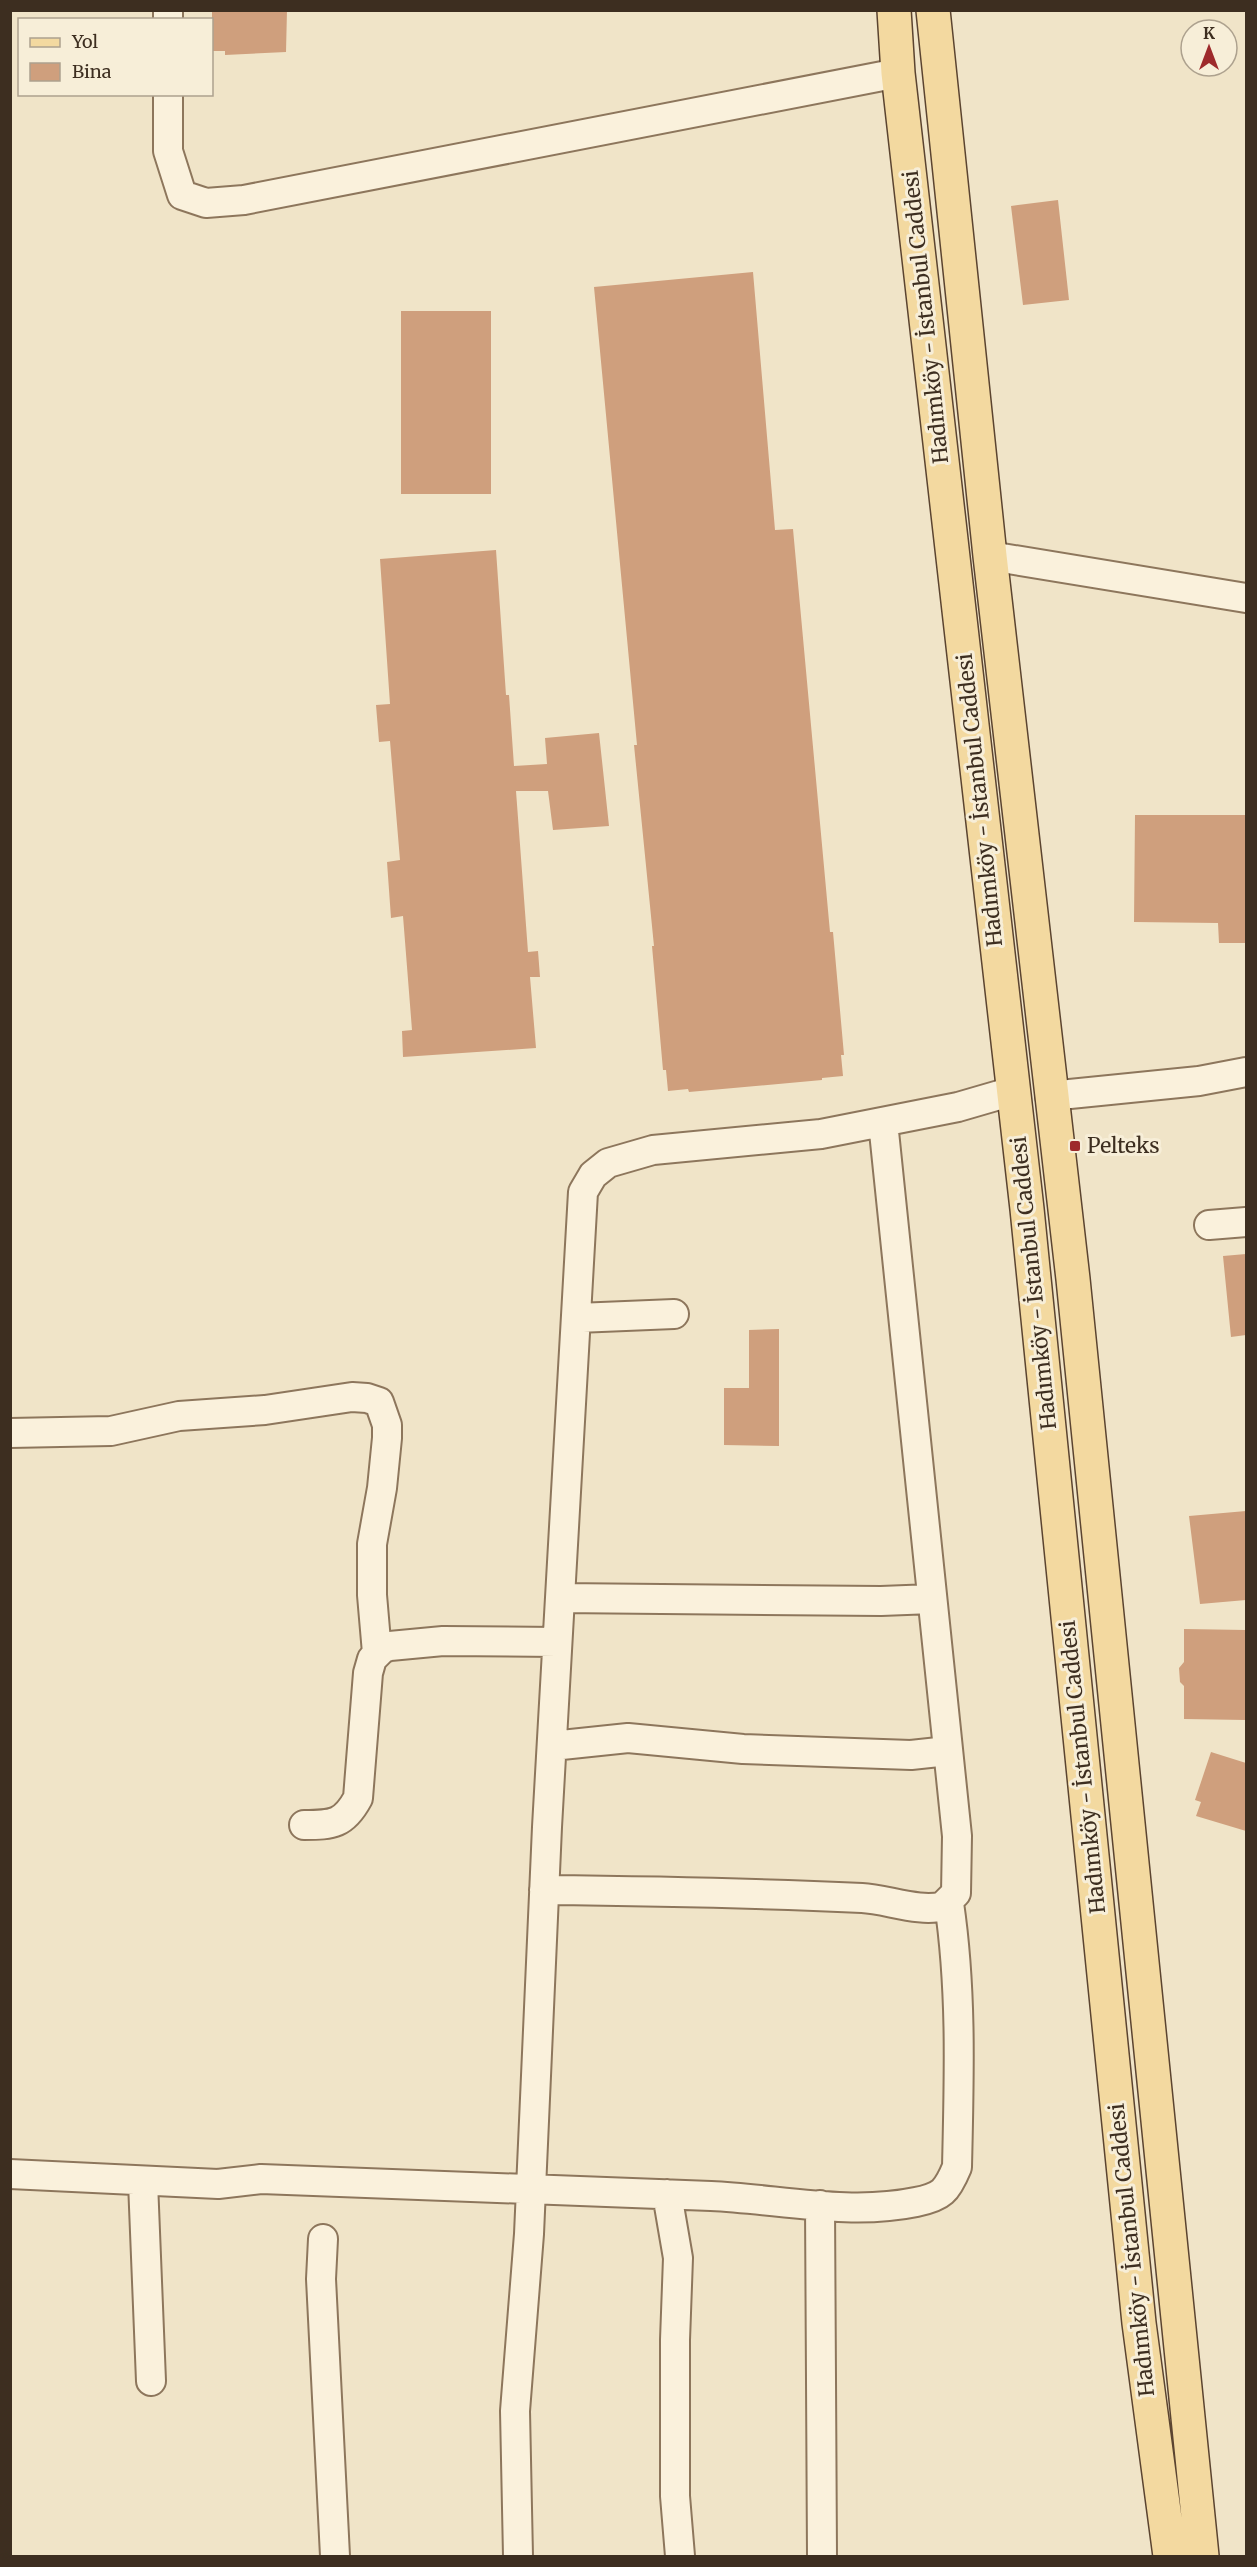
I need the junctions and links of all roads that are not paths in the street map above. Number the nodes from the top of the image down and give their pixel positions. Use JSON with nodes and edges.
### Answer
{"nodes":[{"id":1,"x":894,"y":10,"type":"edge"},
{"id":2,"x":933,"y":10,"type":"edge"},
{"id":3,"x":898,"y":73,"type":"junction"},
{"id":4,"x":168,"y":96,"type":"edge"},
{"id":5,"x":990,"y":556,"type":"junction"},
{"id":6,"x":1246,"y":598,"type":"edge"},
{"id":7,"x":1246,"y":1072,"type":"edge"},
{"id":8,"x":1013,"y":1091,"type":"junction"},
{"id":9,"x":1050,"y":1096,"type":"junction"},
{"id":10,"x":883,"y":1122,"type":"junction"},
{"id":11,"x":1246,"y":1222,"type":"edge"},
{"id":12,"x":1209,"y":1225,"type":"dead end"},
{"id":13,"x":674,"y":1314,"type":"dead end"},
{"id":14,"x":577,"y":1318,"type":"junction"},
{"id":15,"x":10,"y":1433,"type":"edge"},
{"id":16,"x":560,"y":1598,"type":"junction"},
{"id":17,"x":932,"y":1599,"type":"junction"},
{"id":18,"x":557,"y":1642,"type":"junction"},
{"id":19,"x":377,"y":1653,"type":"junction"},
{"id":20,"x":552,"y":1746,"type":"junction"},
{"id":21,"x":948,"y":1751,"type":"junction"},
{"id":22,"x":304,"y":1825,"type":"dead end"},
{"id":23,"x":544,"y":1890,"type":"junction"},
{"id":24,"x":949,"y":1903,"type":"junction"},
{"id":25,"x":10,"y":2174,"type":"edge"},
{"id":26,"x":143,"y":2182,"type":"junction"},
{"id":27,"x":531,"y":2188,"type":"junction"},
{"id":28,"x":667,"y":2194,"type":"junction"},
{"id":29,"x":820,"y":2205,"type":"junction"},
{"id":30,"x":323,"y":2239,"type":"dead end"},
{"id":31,"x":151,"y":2382,"type":"dead end"},
{"id":32,"x":335,"y":2556,"type":"edge"},
{"id":33,"x":518,"y":2556,"type":"edge"},
{"id":34,"x":680,"y":2556,"type":"edge"},
{"id":35,"x":822,"y":2556,"type":"edge"},
{"id":36,"x":1170,"y":2556,"type":"edge"},
{"id":37,"x":1202,"y":2556,"type":"edge"}],
"edges":[{"from":1,"to":3,"type":"main road","name":"Hadımköy - İstanbul Caddesi"},
{"from":2,"to":5,"type":"main road","name":"Hadımköy - İstanbul Caddesi"},
{"from":3,"to":4,"type":"street"},
{"from":3,"to":8,"type":"main road","name":"Hadımköy - İstanbul Caddesi"},
{"from":5,"to":6,"type":"street"},
{"from":5,"to":9,"type":"main road","name":"Hadımköy - İstanbul Caddesi"},
{"from":7,"to":9,"type":"street"},
{"from":8,"to":10,"type":"street"},
{"from":8,"to":36,"type":"main road","name":"Hadımköy - İstanbul Caddesi"},
{"from":9,"to":37,"type":"main road","name":"Hadımköy - İstanbul Caddesi"},
{"from":10,"to":14,"type":"street"},
{"from":10,"to":17,"type":"street"},
{"from":11,"to":12,"type":"street"},
{"from":13,"to":14,"type":"street"},
{"from":14,"to":16,"type":"street"},
{"from":15,"to":19,"type":"street"},
{"from":16,"to":17,"type":"street"},
{"from":16,"to":18,"type":"street"},
{"from":17,"to":21,"type":"street"},
{"from":18,"to":19,"type":"street"},
{"from":18,"to":20,"type":"street"},
{"from":19,"to":22,"type":"street"},
{"from":20,"to":21,"type":"street"},
{"from":20,"to":23,"type":"street"},
{"from":21,"to":24,"type":"street"},
{"from":23,"to":24,"type":"street"},
{"from":23,"to":27,"type":"street"},
{"from":24,"to":29,"type":"street"},
{"from":25,"to":26,"type":"street"},
{"from":26,"to":27,"type":"street"},
{"from":26,"to":31,"type":"street"},
{"from":27,"to":28,"type":"street"},
{"from":27,"to":33,"type":"street"},
{"from":28,"to":29,"type":"street"},
{"from":28,"to":34,"type":"street"},
{"from":29,"to":35,"type":"street"},
{"from":30,"to":32,"type":"street"}]}
